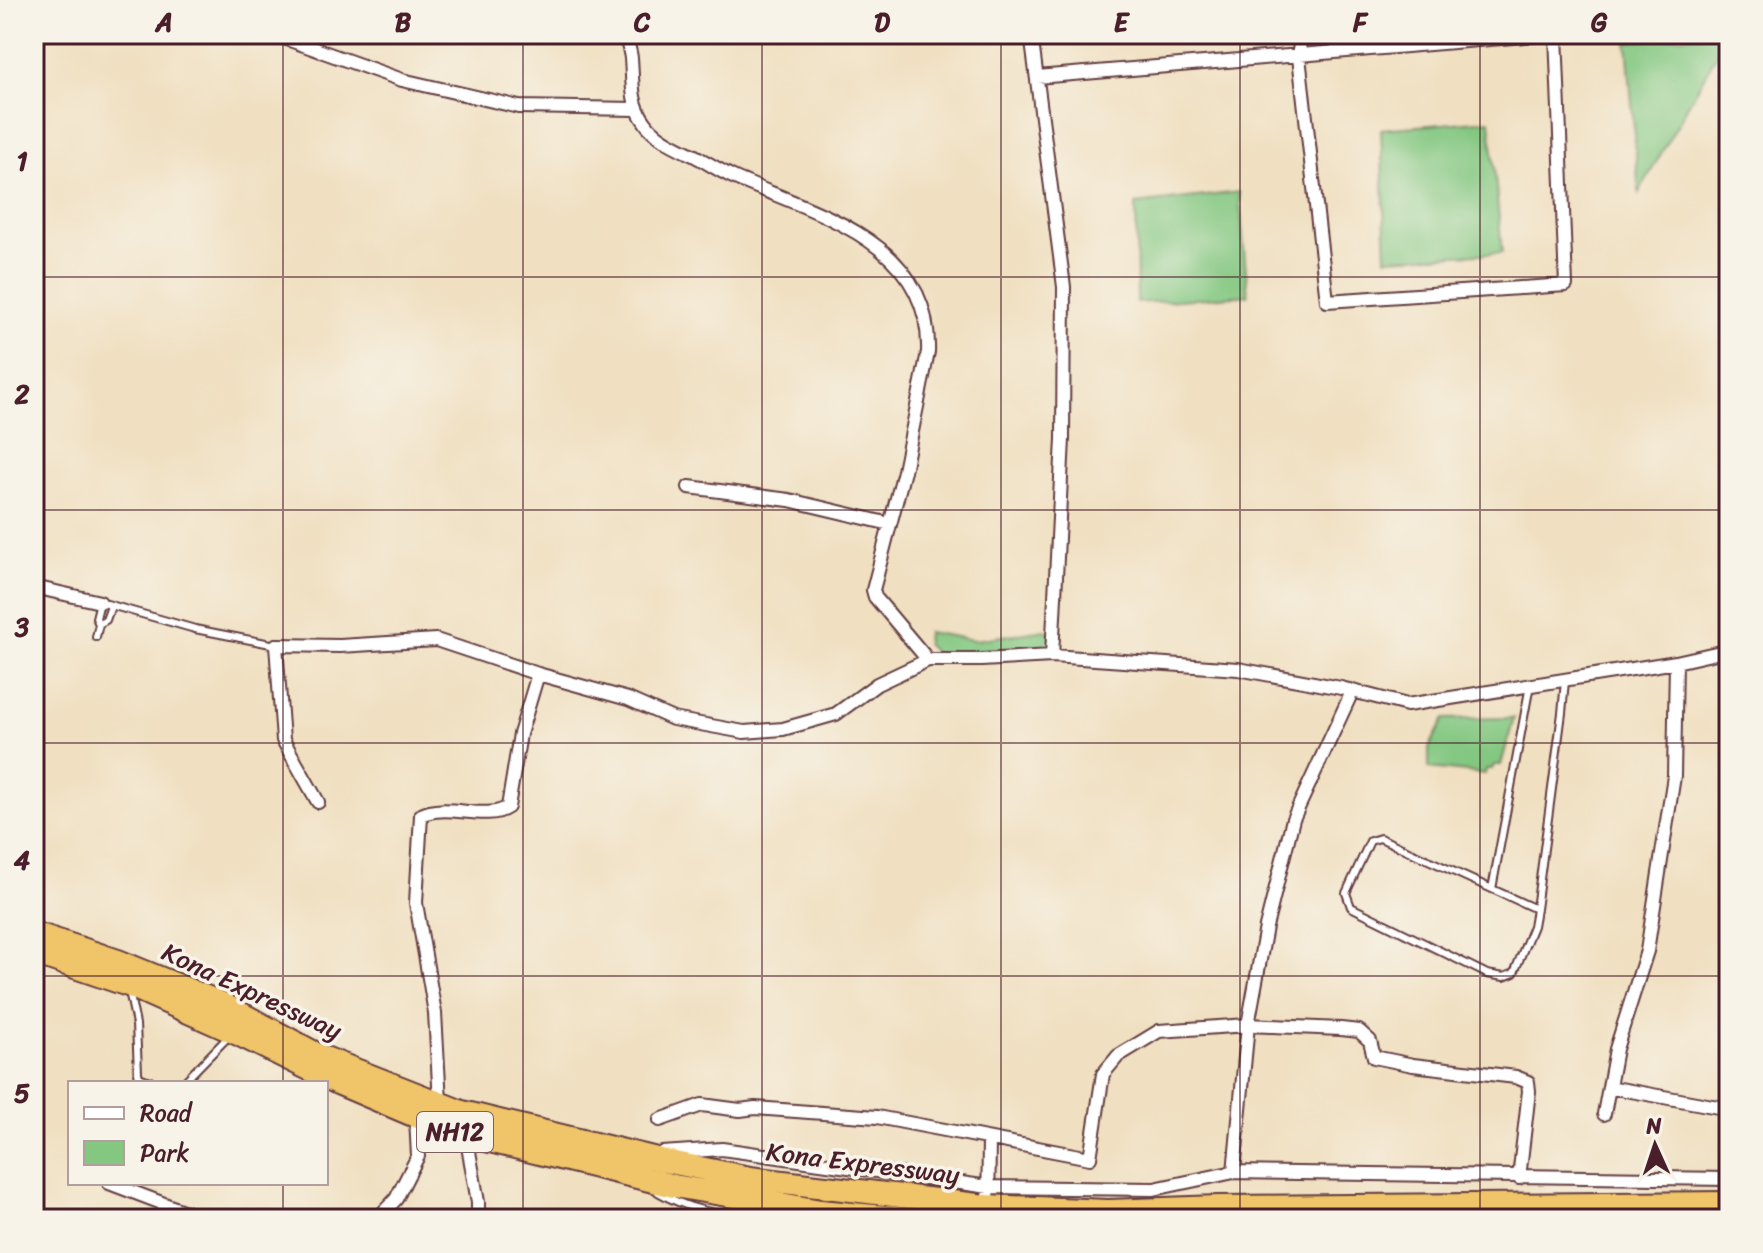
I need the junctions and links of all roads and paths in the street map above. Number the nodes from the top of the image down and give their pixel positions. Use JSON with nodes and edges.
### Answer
{"nodes":[{"id":1,"x":273,"y":34,"type":"edge"},
{"id":2,"x":625,"y":34,"type":"edge"},
{"id":3,"x":1031,"y":34,"type":"edge"},
{"id":4,"x":1300,"y":34,"type":"edge"},
{"id":5,"x":1549,"y":34,"type":"edge"},
{"id":6,"x":1556,"y":34,"type":"edge"},
{"id":7,"x":1299,"y":57,"type":"junction"},
{"id":8,"x":1037,"y":77,"type":"junction"},
{"id":9,"x":636,"y":109,"type":"junction"},
{"id":10,"x":689,"y":487,"type":"dead end"},
{"id":11,"x":890,"y":524,"type":"junction"},
{"id":12,"x":34,"y":587,"type":"edge"},
{"id":13,"x":106,"y":604,"type":"junction"},
{"id":14,"x":96,"y":637,"type":"dead end"},
{"id":15,"x":276,"y":645,"type":"junction"},
{"id":16,"x":1729,"y":650,"type":"edge"},
{"id":17,"x":1052,"y":656,"type":"junction"},
{"id":18,"x":928,"y":660,"type":"junction"},
{"id":19,"x":1676,"y":662,"type":"junction"},
{"id":20,"x":538,"y":674,"type":"junction"},
{"id":21,"x":1566,"y":678,"type":"junction"},
{"id":22,"x":1530,"y":685,"type":"junction"},
{"id":23,"x":1352,"y":692,"type":"junction"},
{"id":24,"x":318,"y":802,"type":"dead end"},
{"id":25,"x":1492,"y":889,"type":"junction"},
{"id":26,"x":1536,"y":909,"type":"junction"},
{"id":27,"x":34,"y":933,"type":"edge"},
{"id":28,"x":34,"y":953,"type":"edge"},
{"id":29,"x":128,"y":985,"type":"junction"},
{"id":30,"x":223,"y":1019,"type":"junction"},
{"id":31,"x":1248,"y":1025,"type":"junction"},
{"id":32,"x":150,"y":1081,"type":"edge"},
{"id":33,"x":185,"y":1081,"type":"edge"},
{"id":34,"x":1609,"y":1087,"type":"junction"},
{"id":35,"x":440,"y":1102,"type":"junction"},
{"id":36,"x":1729,"y":1109,"type":"edge"},
{"id":37,"x":1604,"y":1114,"type":"dead end"},
{"id":38,"x":416,"y":1118,"type":"junction"},
{"id":39,"x":660,"y":1120,"type":"dead end"},
{"id":40,"x":460,"y":1126,"type":"junction"},
{"id":41,"x":989,"y":1139,"type":"junction"},
{"id":42,"x":634,"y":1165,"type":"junction"},
{"id":43,"x":1234,"y":1172,"type":"junction"},
{"id":44,"x":1519,"y":1178,"type":"junction"},
{"id":45,"x":1729,"y":1179,"type":"edge"},
{"id":46,"x":114,"y":1185,"type":"edge"},
{"id":47,"x":1729,"y":1203,"type":"edge"},
{"id":48,"x":989,"y":1204,"type":"edge"},
{"id":49,"x":204,"y":1219,"type":"edge"},
{"id":50,"x":377,"y":1219,"type":"edge"},
{"id":51,"x":478,"y":1219,"type":"edge"},
{"id":52,"x":749,"y":1219,"type":"edge"},
{"id":53,"x":905,"y":1219,"type":"edge"}],
"edges":[{"from":1,"to":9,"type":"street"},
{"from":2,"to":9,"type":"street"},
{"from":3,"to":8,"type":"street"},
{"from":4,"to":7,"type":"street"},
{"from":5,"to":7,"type":"street"},
{"from":6,"to":7,"type":"street"},
{"from":7,"to":8,"type":"street"},
{"from":8,"to":17,"type":"street"},
{"from":9,"to":11,"type":"street"},
{"from":10,"to":11,"type":"street"},
{"from":11,"to":18,"type":"street"},
{"from":12,"to":13,"type":"street"},
{"from":13,"to":14,"type":"lane"},
{"from":13,"to":15,"type":"lane"},
{"from":15,"to":20,"type":"street"},
{"from":15,"to":24,"type":"street"},
{"from":16,"to":19,"type":"street"},
{"from":17,"to":18,"type":"street"},
{"from":17,"to":23,"type":"street"},
{"from":18,"to":20,"type":"street"},
{"from":19,"to":21,"type":"street"},
{"from":19,"to":34,"type":"street"},
{"from":20,"to":35,"type":"street"},
{"from":21,"to":22,"type":"street"},
{"from":21,"to":26,"type":"lane"},
{"from":22,"to":23,"type":"street"},
{"from":22,"to":25,"type":"lane"},
{"from":23,"to":31,"type":"street"},
{"from":25,"to":26,"type":"lane"},
{"from":25,"to":26,"type":"lane"},
{"from":27,"to":30,"type":"highway","name":"Kona Expressway","number":"NH12"},
{"from":28,"to":29,"type":"highway","name":"Kona Expressway","number":"NH12"},
{"from":29,"to":30,"type":"highway","name":"Kona Expressway","number":"NH12"},
{"from":29,"to":32,"type":"lane"},
{"from":30,"to":33,"type":"lane"},
{"from":30,"to":35,"type":"highway","name":"Kona Expressway","number":"NH12"},
{"from":30,"to":38,"type":"highway","name":"Kona Expressway","number":"NH12"},
{"from":31,"to":41,"type":"street"},
{"from":31,"to":43,"type":"street"},
{"from":31,"to":44,"type":"street"},
{"from":34,"to":36,"type":"street"},
{"from":34,"to":37,"type":"street"},
{"from":35,"to":40,"type":"highway","name":"Kona Expressway","number":"NH12"},
{"from":38,"to":40,"type":"highway","name":"Kona Expressway","number":"NH12"},
{"from":38,"to":50,"type":"street"},
{"from":39,"to":41,"type":"street"},
{"from":40,"to":42,"type":"highway","name":"Kona Expressway","number":"NH12"},
{"from":40,"to":51,"type":"street"},
{"from":41,"to":48,"type":"street"},
{"from":42,"to":48,"type":"highway","name":"Kona Expressway","number":"NH12"},
{"from":42,"to":52,"type":"lane"},
{"from":42,"to":53,"type":"highway","name":"Kona Expressway","number":"NH12"},
{"from":43,"to":44,"type":"street"},
{"from":43,"to":48,"type":"street"},
{"from":44,"to":45,"type":"street"},
{"from":46,"to":49,"type":"street"},
{"from":47,"to":48,"type":"highway","name":"Kona Expressway","number":"NH12"}]}
